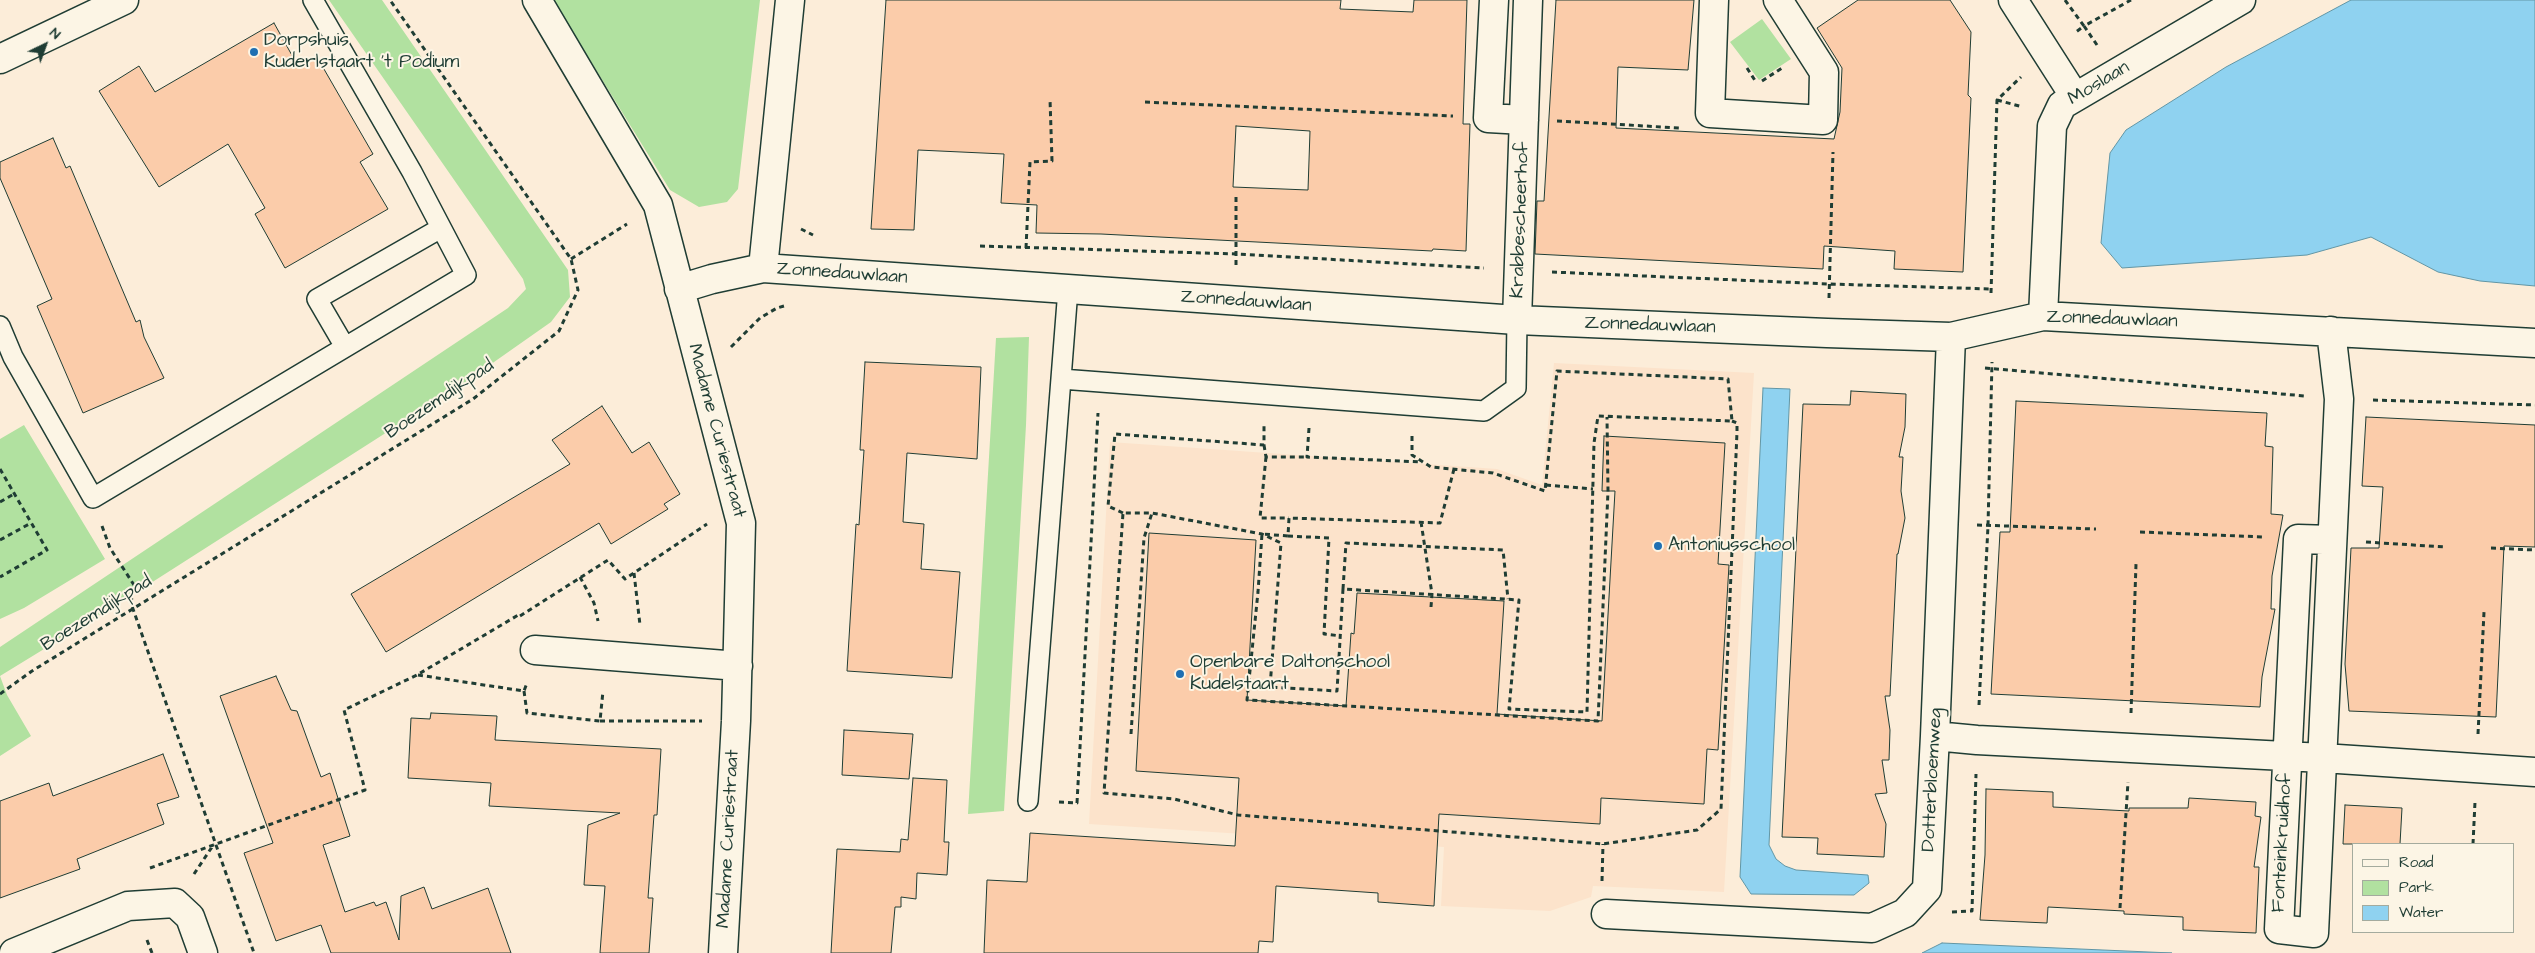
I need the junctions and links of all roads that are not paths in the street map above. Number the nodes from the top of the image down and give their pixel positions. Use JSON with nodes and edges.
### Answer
{"nodes":[{"id":1,"x":124,"y":0,"type":"edge"},
{"id":2,"x":313,"y":0,"type":"edge"},
{"id":3,"x":537,"y":0,"type":"edge"},
{"id":4,"x":790,"y":0,"type":"edge"},
{"id":5,"x":1494,"y":0,"type":"edge"},
{"id":6,"x":1528,"y":0,"type":"edge"},
{"id":7,"x":1714,"y":0,"type":"edge"},
{"id":8,"x":1778,"y":0,"type":"edge"},
{"id":9,"x":2013,"y":0,"type":"edge"},
{"id":10,"x":2242,"y":0,"type":"edge"},
{"id":11,"x":0,"y":59,"type":"edge"},
{"id":12,"x":2075,"y":97,"type":"junction"},
{"id":13,"x":1524,"y":120,"type":"junction"},
{"id":14,"x":441,"y":228,"type":"junction"},
{"id":15,"x":763,"y":268,"type":"junction"},
{"id":16,"x":678,"y":288,"type":"junction"},
{"id":17,"x":1068,"y":289,"type":"junction"},
{"id":18,"x":2043,"y":316,"type":"junction"},
{"id":19,"x":1517,"y":320,"type":"junction"},
{"id":20,"x":0,"y":326,"type":"edge"},
{"id":21,"x":2331,"y":331,"type":"junction"},
{"id":22,"x":2535,"y":343,"type":"edge"},
{"id":23,"x":345,"y":348,"type":"junction"},
{"id":24,"x":1950,"y":350,"type":"junction"},
{"id":25,"x":1061,"y":379,"type":"junction"},
{"id":26,"x":2332,"y":540,"type":"junction"},
{"id":27,"x":535,"y":650,"type":"road end"},
{"id":28,"x":738,"y":666,"type":"junction"},
{"id":29,"x":1936,"y":736,"type":"junction"},
{"id":30,"x":2288,"y":757,"type":"junction"},
{"id":31,"x":2323,"y":758,"type":"junction"},
{"id":32,"x":2535,"y":772,"type":"edge"},
{"id":33,"x":1028,"y":801,"type":"road end"},
{"id":34,"x":1606,"y":914,"type":"dead end"},
{"id":35,"x":14,"y":953,"type":"edge"},
{"id":36,"x":202,"y":953,"type":"edge"},
{"id":37,"x":723,"y":953,"type":"edge"}],
"edges":[{"from":1,"to":11,"type":"street"},
{"from":2,"to":14,"type":"lane"},
{"from":3,"to":16,"type":"street","name":"Madame Curiestraat"},
{"from":4,"to":15,"type":"street"},
{"from":5,"to":13,"type":"street","name":"Krabbescheerhof"},
{"from":6,"to":13,"type":"street","name":"Krabbescheerhof"},
{"from":7,"to":8,"type":"street"},
{"from":9,"to":12,"type":"street"},
{"from":10,"to":12,"type":"street","name":"Moslaan"},
{"from":12,"to":18,"type":"street","name":"Moslaan"},
{"from":13,"to":19,"type":"street","name":"Krabbescheerhof"},
{"from":14,"to":23,"type":"lane"},
{"from":14,"to":23,"type":"lane"},
{"from":15,"to":16,"type":"street"},
{"from":15,"to":17,"type":"street","name":"Zonnedauwlaan"},
{"from":16,"to":28,"type":"street","name":"Madame Curiestraat"},
{"from":17,"to":19,"type":"street","name":"Zonnedauwlaan"},
{"from":17,"to":25,"type":"lane"},
{"from":18,"to":21,"type":"street","name":"Zonnedauwlaan"},
{"from":18,"to":24,"type":"street","name":"Zonnedauwlaan"},
{"from":19,"to":24,"type":"street","name":"Zonnedauwlaan"},
{"from":19,"to":25,"type":"lane"},
{"from":20,"to":23,"type":"lane"},
{"from":21,"to":22,"type":"street","name":"Zonnedauwlaan"},
{"from":21,"to":26,"type":"street","name":"Fonteinkruidhof"},
{"from":24,"to":29,"type":"street","name":"Dotterbloemweg"},
{"from":25,"to":33,"type":"lane"},
{"from":26,"to":30,"type":"street","name":"Fonteinkruidhof"},
{"from":26,"to":31,"type":"street","name":"Fonteinkruidhof"},
{"from":27,"to":28,"type":"street"},
{"from":28,"to":37,"type":"street","name":"Madame Curiestraat"},
{"from":29,"to":30,"type":"street","name":"Fonteinkruidhof"},
{"from":29,"to":34,"type":"street","name":"Dotterbloemweg"},
{"from":30,"to":31,"type":"street","name":"Fonteinkruidhof"},
{"from":30,"to":31,"type":"street","name":"Fonteinkruidhof"},
{"from":31,"to":32,"type":"street","name":"Fonteinkruidhof"},
{"from":35,"to":36,"type":"street"}]}
